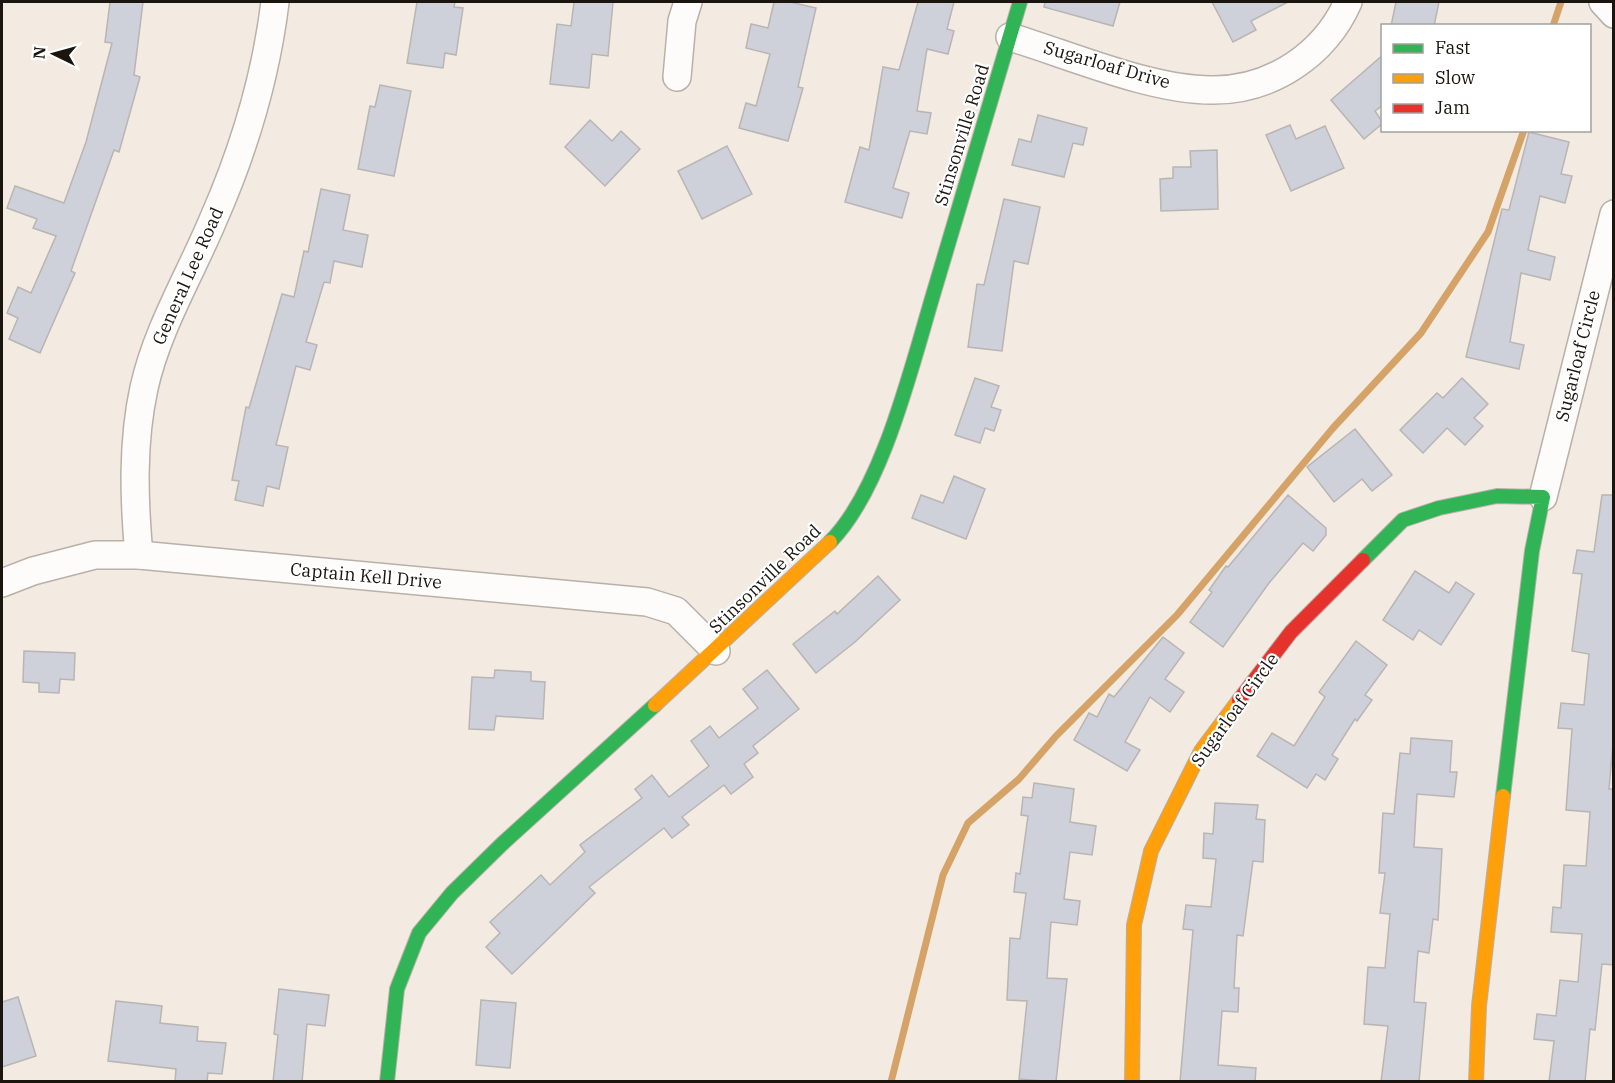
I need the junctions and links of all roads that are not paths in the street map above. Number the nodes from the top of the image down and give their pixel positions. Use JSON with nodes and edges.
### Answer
{"nodes":[{"id":1,"x":274,"y":2,"type":"edge"},
{"id":2,"x":688,"y":2,"type":"edge"},
{"id":3,"x":1020,"y":2,"type":"edge"},
{"id":4,"x":1348,"y":2,"type":"edge"},
{"id":5,"x":1603,"y":2,"type":"edge"},
{"id":6,"x":1614,"y":14,"type":"edge"},
{"id":7,"x":1010,"y":37,"type":"junction"},
{"id":8,"x":677,"y":76,"type":"dead end"},
{"id":9,"x":1614,"y":214,"type":"edge"},
{"id":10,"x":1543,"y":497,"type":"junction"},
{"id":11,"x":139,"y":555,"type":"junction"},
{"id":12,"x":2,"y":583,"type":"edge"},
{"id":13,"x":716,"y":651,"type":"junction"},
{"id":14,"x":387,"y":1082,"type":"edge"},
{"id":15,"x":1132,"y":1082,"type":"edge"},
{"id":16,"x":1476,"y":1082,"type":"edge"}],
"edges":[{"from":1,"to":11,"type":"street","name":"General Lee Road"},
{"from":2,"to":8,"type":"street"},
{"from":3,"to":7,"type":"street","name":"Stinsonville Road"},
{"from":4,"to":7,"type":"street","name":"Sugarloaf Drive"},
{"from":5,"to":6,"type":"street"},
{"from":7,"to":13,"type":"street","name":"Stinsonville Road"},
{"from":9,"to":10,"type":"street","name":"Sugarloaf Circle"},
{"from":10,"to":15,"type":"street","name":"Sugarloaf Circle"},
{"from":10,"to":16,"type":"street","name":"Sugarloaf Circle"},
{"from":11,"to":12,"type":"street","name":"Captain Kell Drive"},
{"from":11,"to":13,"type":"street","name":"Captain Kell Drive"},
{"from":13,"to":14,"type":"street","name":"Stinsonville Road"}]}
